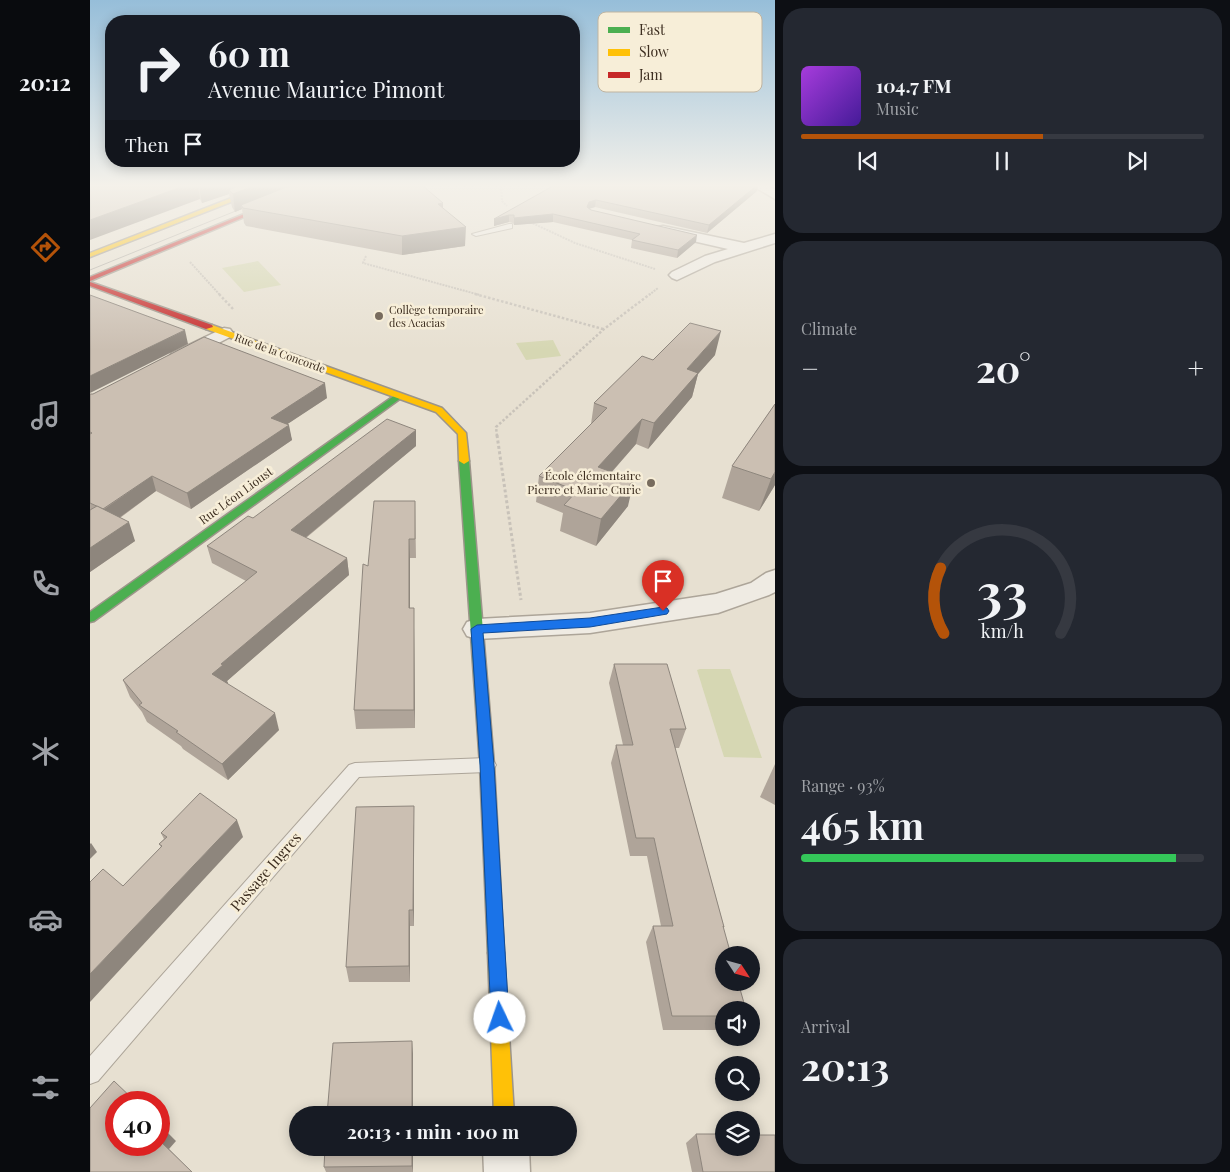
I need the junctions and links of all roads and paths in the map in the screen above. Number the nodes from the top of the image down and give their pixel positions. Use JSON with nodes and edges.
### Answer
{"nodes":[{"id":1,"x":127,"y":241,"type":"edge"},
{"id":2,"x":183,"y":241,"type":"edge"},
{"id":3,"x":570,"y":241,"type":"edge"},
{"id":4,"x":712,"y":241,"type":"edge"},
{"id":5,"x":767,"y":241,"type":"edge"},
{"id":6,"x":745,"y":248,"type":"junction"},
{"id":7,"x":158,"y":251,"type":"junction"},
{"id":8,"x":90,"y":255,"type":"edge"},
{"id":9,"x":366,"y":256,"type":"dead end"},
{"id":10,"x":677,"y":274,"type":"junction"},
{"id":11,"x":90,"y":279,"type":"edge"},
{"id":12,"x":90,"y":284,"type":"edge"},
{"id":13,"x":205,"y":326,"type":"junction"},
{"id":14,"x":604,"y":329,"type":"junction"},
{"id":15,"x":224,"y":333,"type":"junction"},
{"id":16,"x":159,"y":366,"type":"edge"},
{"id":17,"x":398,"y":396,"type":"junction"},
{"id":18,"x":775,"y":579,"type":"edge"},
{"id":19,"x":90,"y":618,"type":"edge"},
{"id":20,"x":525,"y":626,"type":"junction"},
{"id":21,"x":477,"y":629,"type":"junction"},
{"id":22,"x":487,"y":765,"type":"junction"},
{"id":23,"x":90,"y":1074,"type":"edge"},
{"id":24,"x":504,"y":1106,"type":"edge"},
{"id":25,"x":506,"y":1156,"type":"edge"},
{"id":26,"x":507,"y":1172,"type":"edge"}],
"edges":[{"from":1,"to":8,"type":"street"},
{"from":2,"to":7,"type":"street"},
{"from":3,"to":10,"type":"path"},
{"from":4,"to":6,"type":"street"},
{"from":5,"to":6,"type":"street"},
{"from":6,"to":10,"type":"street"},
{"from":7,"to":11,"type":"street"},
{"from":7,"to":13,"type":"path"},
{"from":9,"to":14,"type":"path"},
{"from":10,"to":14,"type":"path"},
{"from":12,"to":13,"type":"street","name":"Rue de la Concorde"},
{"from":13,"to":15,"type":"street","name":"Rue de la Concorde"},
{"from":14,"to":20,"type":"path"},
{"from":15,"to":16,"type":"street"},
{"from":15,"to":17,"type":"street","name":"Rue de la Concorde"},
{"from":17,"to":19,"type":"street","name":"Rue Léon Lioust"},
{"from":17,"to":21,"type":"street","name":"Rue de la Concorde"},
{"from":18,"to":20,"type":"street"},
{"from":20,"to":21,"type":"street"},
{"from":21,"to":22,"type":"street"},
{"from":22,"to":23,"type":"lane","name":"Passage Ingres"},
{"from":22,"to":24,"type":"street"},
{"from":25,"to":26,"type":"street"}]}
